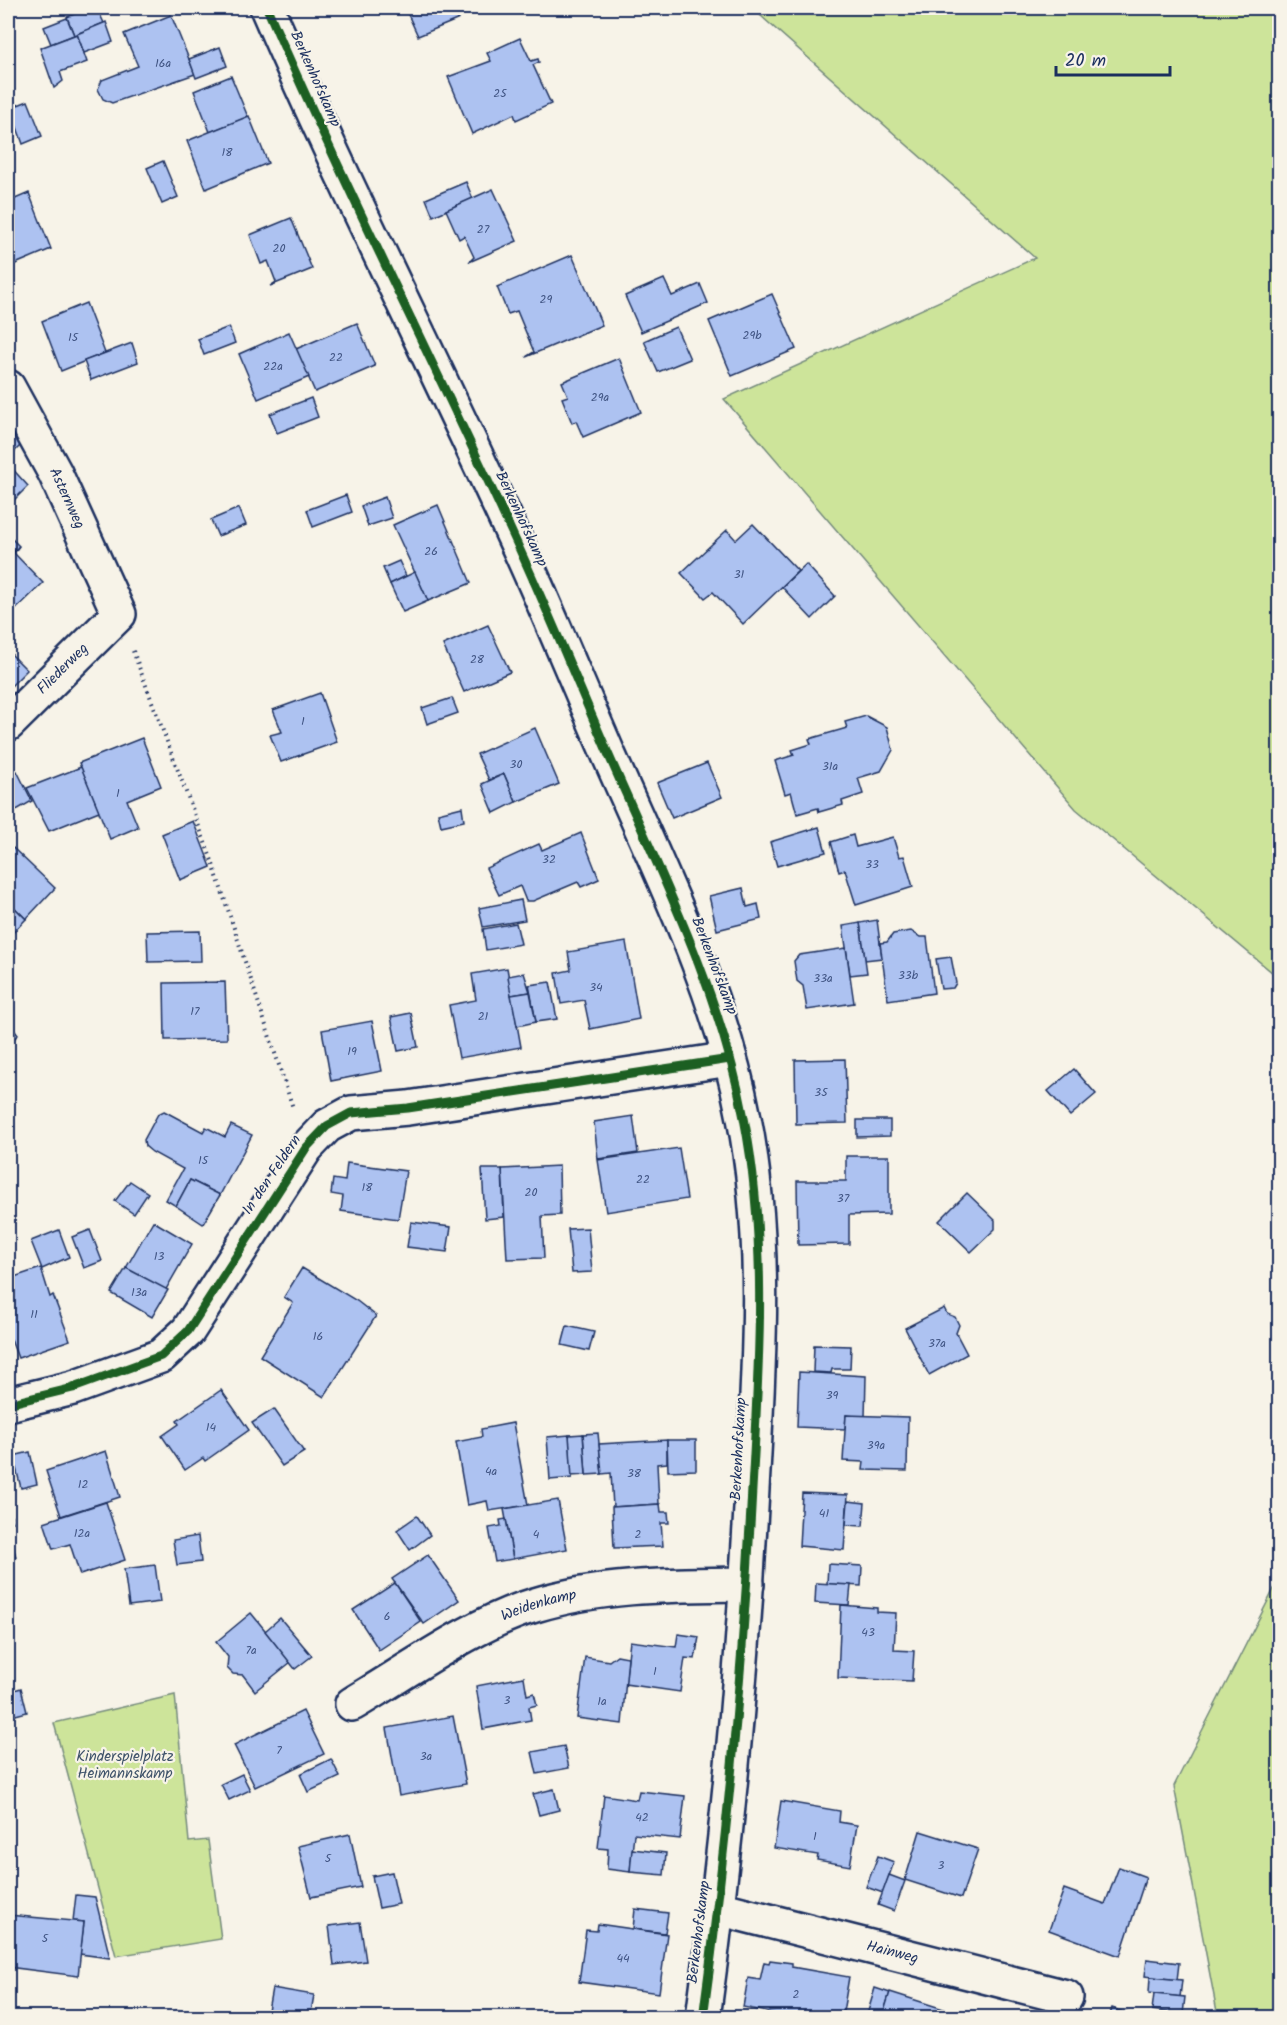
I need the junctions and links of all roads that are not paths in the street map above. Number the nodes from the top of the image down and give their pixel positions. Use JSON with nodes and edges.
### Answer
{"nodes":[{"id":1,"x":267,"y":8,"type":"edge"},
{"id":2,"x":8,"y":387,"type":"edge"},
{"id":3,"x":119,"y":614,"type":"joint"},
{"id":4,"x":8,"y":724,"type":"edge"},
{"id":5,"x":730,"y":1059,"type":"junction"},
{"id":6,"x":8,"y":1404,"type":"edge"},
{"id":7,"x":747,"y":1584,"type":"junction"},
{"id":8,"x":352,"y":1704,"type":"dead end"},
{"id":9,"x":718,"y":1908,"type":"junction"},
{"id":10,"x":1066,"y":1997,"type":"dead end"},
{"id":11,"x":703,"y":2018,"type":"edge"}],
"edges":[{"from":1,"to":5,"type":"street","name":"Berkenhofskamp"},
{"from":2,"to":3,"type":"street","name":"Asternweg"},
{"from":3,"to":4,"type":"street","name":"Fliederweg"},
{"from":5,"to":6,"type":"street","name":"In den Feldern"},
{"from":5,"to":7,"type":"street","name":"Berkenhofskamp"},
{"from":7,"to":8,"type":"street","name":"Weidenkamp"},
{"from":7,"to":9,"type":"street","name":"Berkenhofskamp"},
{"from":9,"to":10,"type":"street","name":"Hainweg"},
{"from":9,"to":11,"type":"street","name":"Berkenhofskamp"}]}
